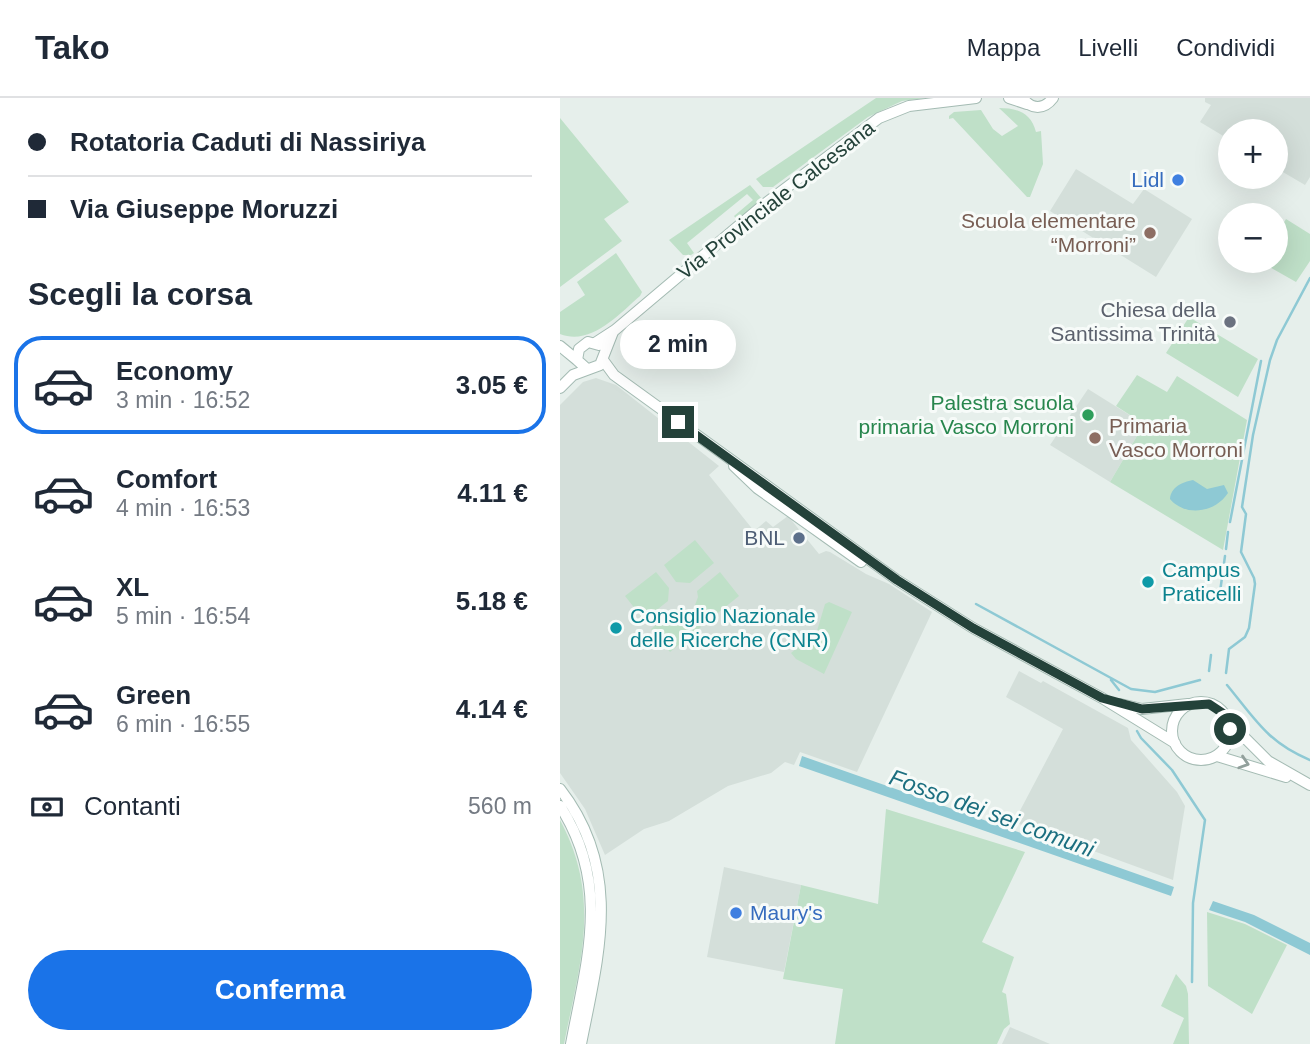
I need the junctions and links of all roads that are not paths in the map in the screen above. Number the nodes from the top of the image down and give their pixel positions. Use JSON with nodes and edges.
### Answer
{"nodes":[{"id":1,"x":976,"y":98,"type":"edge"},
{"id":2,"x":1010,"y":98,"type":"edge"},
{"id":3,"x":1053,"y":98,"type":"edge"},
{"id":4,"x":1025,"y":101,"type":"edge"},
{"id":5,"x":615,"y":330,"type":"junction"},
{"id":6,"x":594,"y":343,"type":"junction"},
{"id":7,"x":560,"y":345,"type":"edge"},
{"id":8,"x":580,"y":347,"type":"junction"},
{"id":9,"x":578,"y":360,"type":"junction"},
{"id":10,"x":597,"y":363,"type":"junction"},
{"id":11,"x":573,"y":375,"type":"junction"},
{"id":12,"x":560,"y":388,"type":"edge"},
{"id":13,"x":1102,"y":698,"type":"junction"},
{"id":14,"x":1195,"y":703,"type":"junction"},
{"id":15,"x":1228,"y":722,"type":"junction"},
{"id":16,"x":1175,"y":743,"type":"junction"},
{"id":17,"x":1217,"y":756,"type":"junction"},
{"id":18,"x":1299,"y":781,"type":"junction"},
{"id":19,"x":1310,"y":785,"type":"edge"},
{"id":20,"x":560,"y":789,"type":"edge"},
{"id":21,"x":560,"y":806,"type":"edge"},
{"id":22,"x":570,"y":1044,"type":"edge"},
{"id":23,"x":581,"y":1044,"type":"edge"}],
"edges":[{"from":1,"to":5,"type":"main road","name":"Via Provinciale Calcesana"},
{"from":2,"to":4,"type":"main road"},
{"from":3,"to":4,"type":"main road"},
{"from":5,"to":6,"type":"main road","name":"Via Provinciale Calcesana"},
{"from":5,"to":10,"type":"main road"},
{"from":6,"to":8,"type":"main road","name":"Via Provinciale Calcesana"},
{"from":6,"to":10,"type":"main road"},
{"from":7,"to":8,"type":"main road"},
{"from":7,"to":9,"type":"main road"},
{"from":8,"to":9,"type":"main road"},
{"from":9,"to":10,"type":"main road"},
{"from":9,"to":11,"type":"main road"},
{"from":10,"to":11,"type":"main road"},
{"from":10,"to":13,"type":"main road"},
{"from":11,"to":12,"type":"main road"},
{"from":13,"to":14,"type":"main road"},
{"from":13,"to":16,"type":"main road"},
{"from":14,"to":15,"type":"main road"},
{"from":14,"to":16,"type":"main road"},
{"from":15,"to":17,"type":"main road"},
{"from":15,"to":18,"type":"main road"},
{"from":16,"to":17,"type":"main road"},
{"from":17,"to":18,"type":"main road","one_way":true},
{"from":18,"to":19,"type":"main road"},
{"from":20,"to":23,"type":"main road"},
{"from":21,"to":22,"type":"main road"}]}
